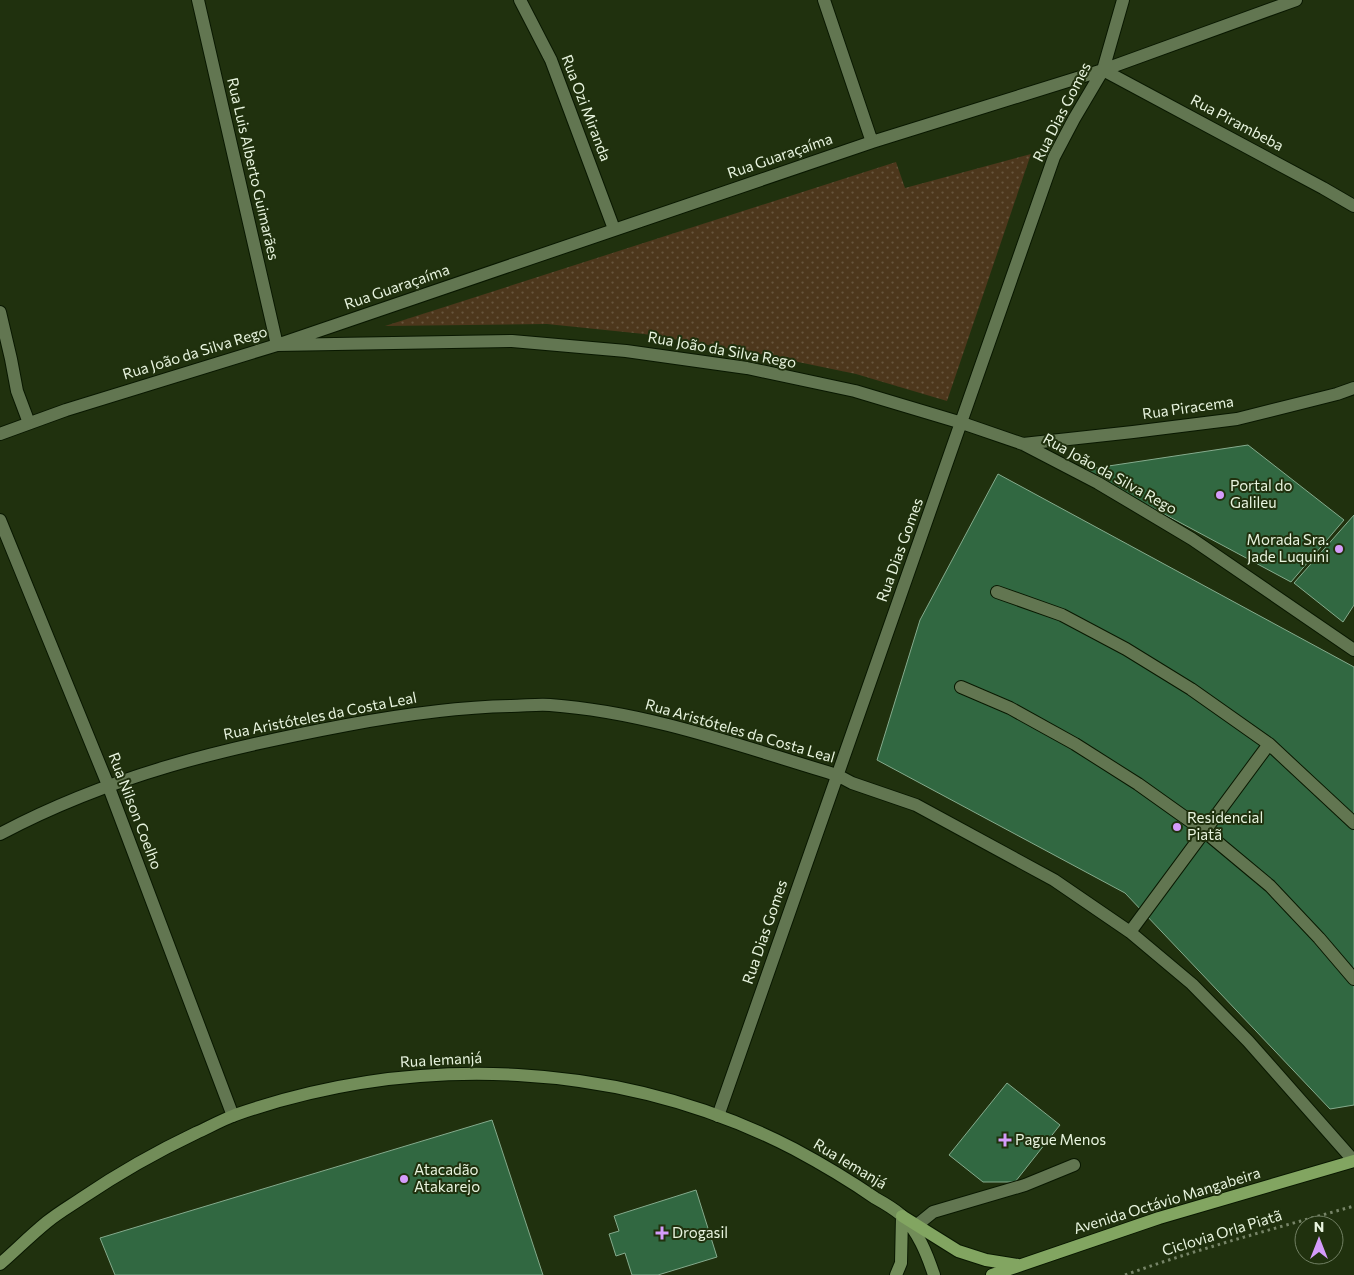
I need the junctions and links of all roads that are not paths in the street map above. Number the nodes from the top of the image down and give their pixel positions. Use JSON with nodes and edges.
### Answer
{"nodes":[{"id":1,"x":198,"y":0,"type":"edge"},
{"id":2,"x":520,"y":0,"type":"edge"},
{"id":3,"x":824,"y":0,"type":"edge"},
{"id":4,"x":1123,"y":0,"type":"edge"},
{"id":5,"x":1296,"y":0,"type":"edge"},
{"id":6,"x":1103,"y":70,"type":"junction"},
{"id":7,"x":872,"y":142,"type":"junction"},
{"id":8,"x":1354,"y":206,"type":"edge"},
{"id":9,"x":614,"y":229,"type":"junction"},
{"id":10,"x":0,"y":312,"type":"edge"},
{"id":11,"x":277,"y":345,"type":"junction"},
{"id":12,"x":1354,"y":388,"type":"edge"},
{"id":13,"x":29,"y":423,"type":"junction"},
{"id":14,"x":962,"y":423,"type":"junction"},
{"id":15,"x":0,"y":434,"type":"edge"},
{"id":16,"x":1023,"y":444,"type":"junction"},
{"id":17,"x":0,"y":520,"type":"edge"},
{"id":18,"x":997,"y":592,"type":"dead end"},
{"id":19,"x":1354,"y":650,"type":"edge"},
{"id":20,"x":961,"y":687,"type":"dead end"},
{"id":21,"x":1269,"y":744,"type":"junction"},
{"id":22,"x":837,"y":775,"type":"junction"},
{"id":23,"x":108,"y":785,"type":"junction"},
{"id":24,"x":1354,"y":823,"type":"edge"},
{"id":25,"x":1204,"y":831,"type":"junction"},
{"id":26,"x":0,"y":834,"type":"edge"},
{"id":27,"x":1130,"y":932,"type":"junction"},
{"id":28,"x":1354,"y":979,"type":"edge"},
{"id":29,"x":233,"y":1116,"type":"junction"},
{"id":30,"x":718,"y":1116,"type":"junction"},
{"id":31,"x":1354,"y":1161,"type":"edge"},
{"id":32,"x":1074,"y":1165,"type":"dead end"},
{"id":33,"x":902,"y":1216,"type":"junction"},
{"id":34,"x":917,"y":1225,"type":"junction"},
{"id":35,"x":0,"y":1264,"type":"edge"},
{"id":36,"x":1021,"y":1265,"type":"junction"},
{"id":37,"x":896,"y":1275,"type":"edge"},
{"id":38,"x":934,"y":1275,"type":"edge"},
{"id":39,"x":992,"y":1275,"type":"edge"}],
"edges":[{"from":1,"to":11,"type":"street","name":"Rua Luis Alberto Guimarães"},
{"from":2,"to":9,"type":"street","name":"Rua Ozi Miranda"},
{"from":3,"to":7,"type":"street"},
{"from":4,"to":6,"type":"street","name":"Rua Dias Gomes"},
{"from":5,"to":6,"type":"street","name":"Rua Guaraçaíma"},
{"from":6,"to":7,"type":"street","name":"Rua Guaraçaíma"},
{"from":6,"to":8,"type":"street","name":"Rua Pirambeba"},
{"from":6,"to":14,"type":"street","name":"Rua Dias Gomes"},
{"from":7,"to":9,"type":"street","name":"Rua Guaraçaíma"},
{"from":9,"to":11,"type":"street","name":"Rua Guaraçaíma"},
{"from":10,"to":13,"type":"street"},
{"from":11,"to":13,"type":"street","name":"Rua João da Silva Rego"},
{"from":11,"to":14,"type":"street","name":"Rua João da Silva Rego"},
{"from":12,"to":16,"type":"street","name":"Rua Piracema"},
{"from":13,"to":15,"type":"street","name":"Rua João da Silva Rego"},
{"from":14,"to":16,"type":"street","name":"Rua João da Silva Rego"},
{"from":14,"to":22,"type":"street","name":"Rua Dias Gomes"},
{"from":16,"to":19,"type":"street","name":"Rua João da Silva Rego"},
{"from":17,"to":23,"type":"street","name":"Rua Nilson Coelho"},
{"from":18,"to":21,"type":"street"},
{"from":20,"to":25,"type":"street"},
{"from":21,"to":24,"type":"street"},
{"from":21,"to":25,"type":"street"},
{"from":22,"to":23,"type":"street","name":"Rua Aristóteles da Costa Leal"},
{"from":22,"to":27,"type":"street","name":"Rua Aristóteles da Costa Leal"},
{"from":22,"to":30,"type":"street","name":"Rua Dias Gomes"},
{"from":23,"to":26,"type":"street","name":"Rua Aristóteles da Costa Leal"},
{"from":23,"to":29,"type":"street","name":"Rua Nilson Coelho"},
{"from":25,"to":27,"type":"street"},
{"from":25,"to":28,"type":"street"},
{"from":27,"to":31,"type":"street","name":"Rua Aristóteles da Costa Leal"},
{"from":29,"to":30,"type":"street","name":"Rua Iemanjá"},
{"from":29,"to":35,"type":"street","name":"Rua Iemanjá"},
{"from":30,"to":33,"type":"street","name":"Rua Iemanjá"},
{"from":31,"to":36,"type":"main road","name":"Avenida Octávio Mangabeira"},
{"from":32,"to":34,"type":"street"},
{"from":33,"to":34,"type":"main road"},
{"from":33,"to":37,"type":"street"},
{"from":33,"to":38,"type":"street","name":"Rua Iemanjá"},
{"from":34,"to":36,"type":"main road"},
{"from":36,"to":39,"type":"main road","name":"Avenida Octávio Mangabeira"}]}
